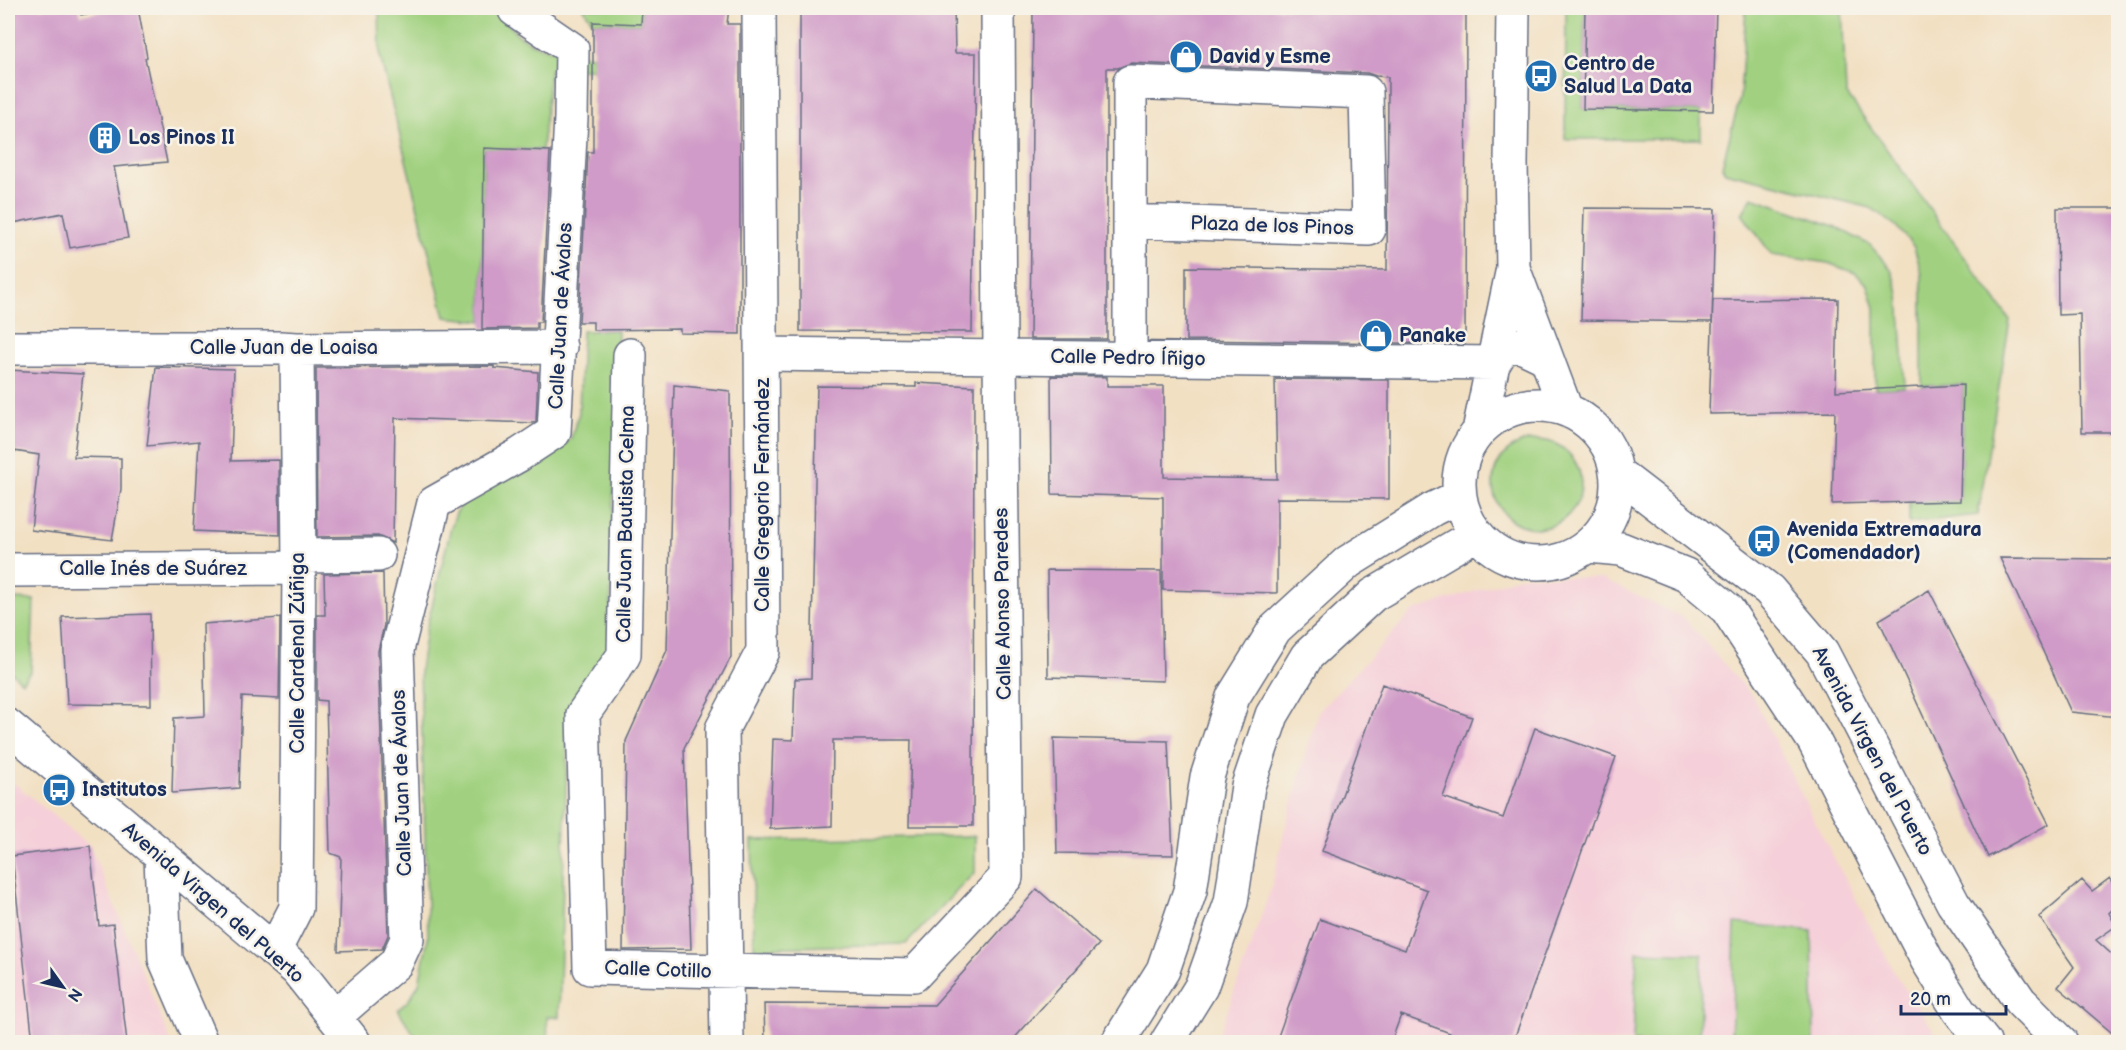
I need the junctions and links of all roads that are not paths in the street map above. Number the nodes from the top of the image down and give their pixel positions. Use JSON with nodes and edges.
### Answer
{"nodes":[{"id":1,"x":759,"y":8,"type":"edge"},
{"id":2,"x":998,"y":8,"type":"edge"},
{"id":3,"x":1513,"y":8,"type":"edge"},
{"id":4,"x":515,"y":9,"type":"edge"},
{"id":5,"x":1131,"y":221,"type":"junction"},
{"id":6,"x":1513,"y":268,"type":"junction"},
{"id":7,"x":560,"y":347,"type":"junction"},
{"id":8,"x":8,"y":348,"type":"edge"},
{"id":9,"x":297,"y":350,"type":"junction"},
{"id":10,"x":762,"y":354,"type":"junction"},
{"id":11,"x":630,"y":355,"type":"dead end"},
{"id":12,"x":1000,"y":356,"type":"junction"},
{"id":13,"x":1130,"y":358,"type":"junction"},
{"id":14,"x":1546,"y":358,"type":"junction"},
{"id":15,"x":1494,"y":363,"type":"junction"},
{"id":16,"x":1566,"y":410,"type":"junction"},
{"id":17,"x":1479,"y":431,"type":"junction"},
{"id":18,"x":1617,"y":473,"type":"junction"},
{"id":19,"x":1460,"y":496,"type":"junction"},
{"id":20,"x":1476,"y":534,"type":"junction"},
{"id":21,"x":1589,"y":546,"type":"junction"},
{"id":22,"x":378,"y":555,"type":"dead end"},
{"id":23,"x":299,"y":562,"type":"junction"},
{"id":24,"x":8,"y":570,"type":"edge"},
{"id":25,"x":8,"y":726,"type":"edge"},
{"id":26,"x":161,"y":857,"type":"junction"},
{"id":27,"x":274,"y":951,"type":"junction"},
{"id":28,"x":590,"y":968,"type":"joint"},
{"id":29,"x":726,"y":972,"type":"junction"},
{"id":30,"x":334,"y":1017,"type":"junction"},
{"id":31,"x":201,"y":1042,"type":"edge"},
{"id":32,"x":354,"y":1042,"type":"edge"},
{"id":33,"x":727,"y":1042,"type":"edge"},
{"id":34,"x":1118,"y":1042,"type":"edge"},
{"id":35,"x":1167,"y":1042,"type":"edge"},
{"id":36,"x":1984,"y":1042,"type":"edge"},
{"id":37,"x":2061,"y":1042,"type":"edge"}],
"edges":[{"from":1,"to":10,"type":"street","name":"Calle Gregorio Fernández"},
{"from":2,"to":12,"type":"street","name":"Calle Alonso Paredes"},
{"from":3,"to":6,"type":"street"},
{"from":4,"to":7,"type":"street","name":"Calle Juan de Ávalos"},
{"from":5,"to":5,"type":"street","name":"Plaza de los Pinos"},
{"from":5,"to":13,"type":"street","name":"Plaza de los Pinos"},
{"from":6,"to":14,"type":"street"},
{"from":6,"to":15,"type":"street"},
{"from":7,"to":9,"type":"street","name":"Calle Juan de Loaisa"},
{"from":7,"to":30,"type":"street","name":"Calle Juan de Ávalos"},
{"from":8,"to":9,"type":"street","name":"Calle Juan de Loaisa"},
{"from":9,"to":23,"type":"street","name":"Calle Cardenal Zúñiga"},
{"from":10,"to":12,"type":"street","name":"Calle Pedro Íñigo"},
{"from":10,"to":29,"type":"street","name":"Calle Gregorio Fernández"},
{"from":11,"to":28,"type":"street","name":"Calle Juan Bautista Celma"},
{"from":12,"to":13,"type":"street","name":"Calle Pedro Íñigo"},
{"from":12,"to":29,"type":"street","name":"Calle Alonso Paredes"},
{"from":13,"to":15,"type":"street","name":"Calle Pedro Íñigo"},
{"from":14,"to":15,"type":"street"},
{"from":14,"to":16,"type":"street"},
{"from":15,"to":17,"type":"street"},
{"from":16,"to":17,"type":"street"},
{"from":16,"to":18,"type":"street"},
{"from":17,"to":19,"type":"street"},
{"from":18,"to":21,"type":"street"},
{"from":18,"to":37,"type":"street","name":"Avenida Virgen del Puerto"},
{"from":19,"to":20,"type":"street"},
{"from":19,"to":34,"type":"street"},
{"from":20,"to":21,"type":"street"},
{"from":20,"to":35,"type":"street"},
{"from":21,"to":36,"type":"street"},
{"from":22,"to":23,"type":"street","name":"Calle Inés de Suárez"},
{"from":23,"to":24,"type":"street","name":"Calle Inés de Suárez"},
{"from":23,"to":27,"type":"street","name":"Calle Cardenal Zúñiga"},
{"from":25,"to":26,"type":"street","name":"Avenida Virgen del Puerto"},
{"from":26,"to":27,"type":"street","name":"Avenida Virgen del Puerto"},
{"from":26,"to":31,"type":"street"},
{"from":27,"to":30,"type":"street","name":"Avenida Virgen del Puerto"},
{"from":28,"to":29,"type":"street","name":"Calle Cotillo"},
{"from":29,"to":33,"type":"street","name":"Calle Gregorio Fernández"},
{"from":30,"to":32,"type":"street","name":"Avenida Virgen del Puerto"}]}
